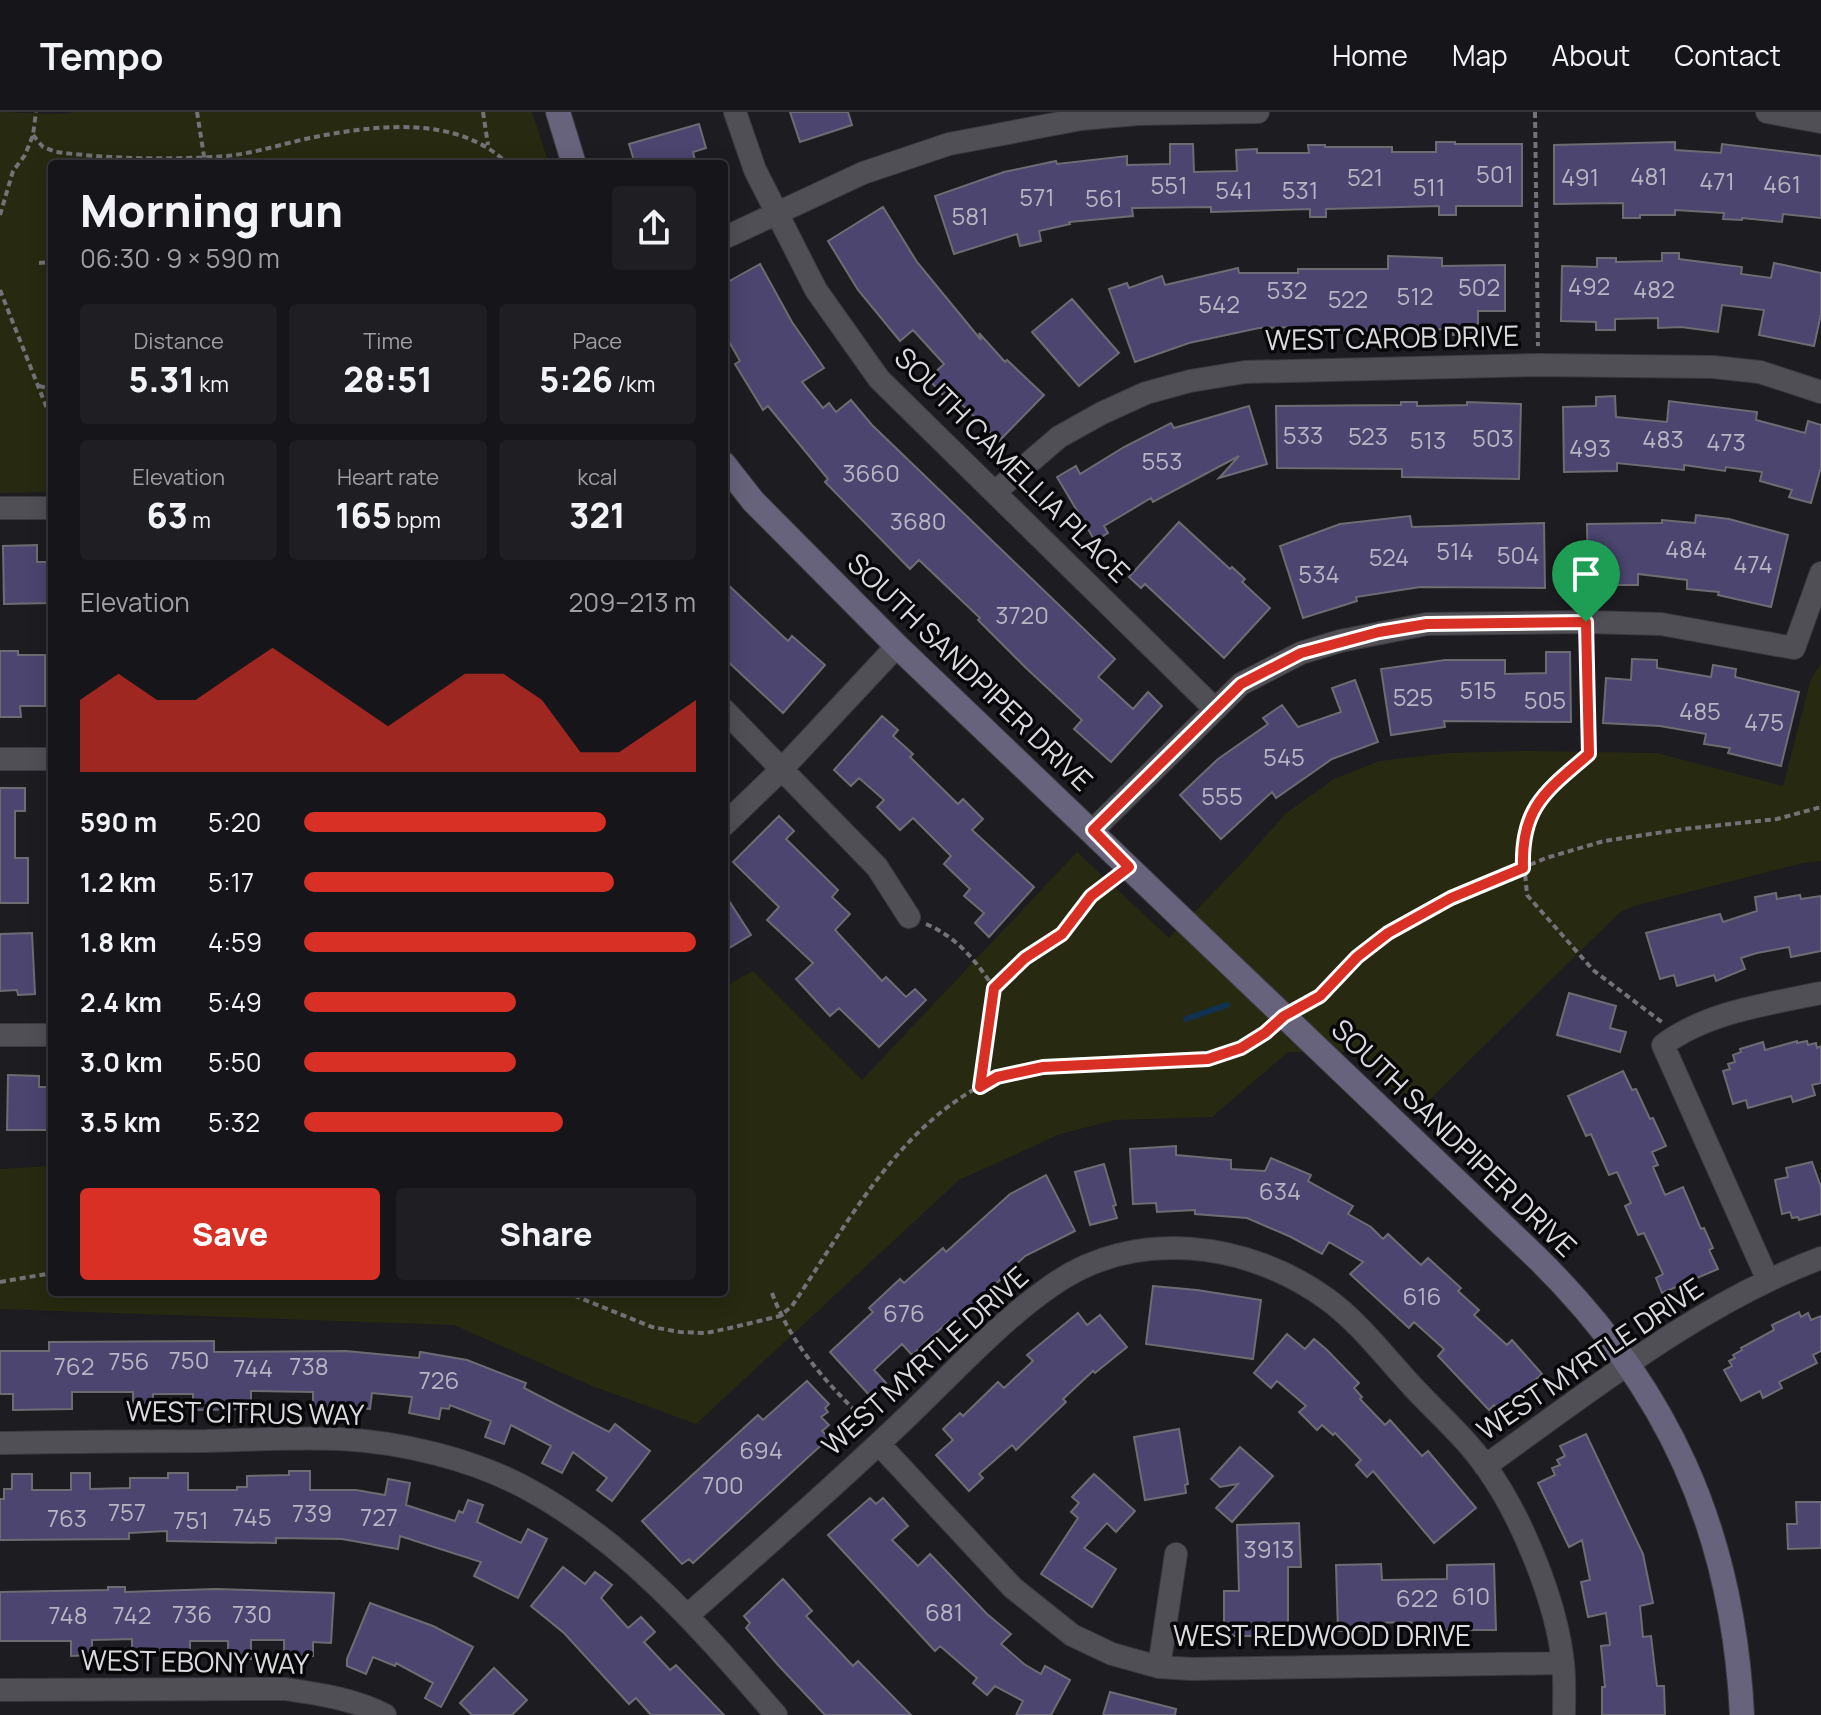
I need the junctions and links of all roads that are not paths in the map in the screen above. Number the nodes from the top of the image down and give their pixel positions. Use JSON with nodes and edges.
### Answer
{"nodes":[{"id":1,"x":558,"y":112,"type":"edge"},
{"id":2,"x":735,"y":112,"type":"edge"},
{"id":3,"x":1258,"y":112,"type":"edge"},
{"id":4,"x":1767,"y":112,"type":"edge"},
{"id":5,"x":1080,"y":115,"type":"edge"},
{"id":6,"x":1821,"y":122,"type":"edge"},
{"id":7,"x":573,"y":160,"type":"edge"},
{"id":8,"x":776,"y":213,"type":"junction"},
{"id":9,"x":728,"y":236,"type":"edge"},
{"id":10,"x":1821,"y":392,"type":"edge"},
{"id":11,"x":728,"y":469,"type":"edge"},
{"id":12,"x":995,"y":492,"type":"junction"},
{"id":13,"x":0,"y":508,"type":"edge"},
{"id":14,"x":48,"y":508,"type":"edge"},
{"id":15,"x":1821,"y":573,"type":"edge"},
{"id":16,"x":897,"y":646,"type":"junction"},
{"id":17,"x":1215,"y":709,"type":"junction"},
{"id":18,"x":728,"y":714,"type":"edge"},
{"id":19,"x":0,"y":759,"type":"edge"},
{"id":20,"x":48,"y":759,"type":"edge"},
{"id":21,"x":783,"y":768,"type":"junction"},
{"id":22,"x":728,"y":821,"type":"edge"},
{"id":23,"x":1093,"y":830,"type":"junction"},
{"id":24,"x":909,"y":917,"type":"road end"},
{"id":25,"x":1821,"y":993,"type":"edge"},
{"id":26,"x":0,"y":1035,"type":"edge"},
{"id":27,"x":48,"y":1035,"type":"edge"},
{"id":28,"x":1821,"y":1258,"type":"edge"},
{"id":29,"x":1767,"y":1278,"type":"junction"},
{"id":30,"x":1629,"y":1364,"type":"junction"},
{"id":31,"x":882,"y":1442,"type":"junction"},
{"id":32,"x":0,"y":1443,"type":"edge"},
{"id":33,"x":1485,"y":1466,"type":"junction"},
{"id":34,"x":1176,"y":1554,"type":"dead end"},
{"id":35,"x":688,"y":1615,"type":"junction"},
{"id":36,"x":1563,"y":1663,"type":"junction"},
{"id":37,"x":1159,"y":1667,"type":"junction"},
{"id":38,"x":0,"y":1690,"type":"edge"},
{"id":39,"x":385,"y":1715,"type":"edge"},
{"id":40,"x":776,"y":1715,"type":"edge"},
{"id":41,"x":1564,"y":1715,"type":"edge"},
{"id":42,"x":1742,"y":1715,"type":"edge"}],
"edges":[{"from":1,"to":7,"type":"street"},
{"from":2,"to":8,"type":"street","name":"SOUTH CAMELLIA PLACE"},
{"from":3,"to":5,"type":"street"},
{"from":4,"to":6,"type":"street"},
{"from":5,"to":8,"type":"street"},
{"from":8,"to":9,"type":"street"},
{"from":8,"to":12,"type":"street","name":"SOUTH CAMELLIA PLACE"},
{"from":10,"to":12,"type":"street","name":"WEST CAROB DRIVE"},
{"from":11,"to":16,"type":"street","name":"SOUTH SANDPIPER DRIVE"},
{"from":12,"to":17,"type":"street","name":"SOUTH CAMELLIA PLACE"},
{"from":13,"to":14,"type":"street"},
{"from":15,"to":17,"type":"street"},
{"from":16,"to":21,"type":"street"},
{"from":16,"to":23,"type":"street","name":"SOUTH SANDPIPER DRIVE"},
{"from":17,"to":23,"type":"street"},
{"from":18,"to":21,"type":"street"},
{"from":19,"to":20,"type":"street"},
{"from":21,"to":22,"type":"street"},
{"from":21,"to":24,"type":"street"},
{"from":23,"to":30,"type":"street","name":"SOUTH SANDPIPER DRIVE"},
{"from":25,"to":29,"type":"street"},
{"from":26,"to":27,"type":"street"},
{"from":28,"to":29,"type":"street","name":"WEST MYRTLE DRIVE"},
{"from":29,"to":30,"type":"street","name":"WEST MYRTLE DRIVE"},
{"from":30,"to":33,"type":"street","name":"WEST MYRTLE DRIVE"},
{"from":30,"to":42,"type":"street","name":"SOUTH SANDPIPER DRIVE"},
{"from":31,"to":33,"type":"street","name":"WEST MYRTLE DRIVE"},
{"from":31,"to":35,"type":"street","name":"WEST MYRTLE DRIVE"},
{"from":31,"to":37,"type":"street","name":"WEST REDWOOD DRIVE"},
{"from":32,"to":35,"type":"street","name":"WEST CITRUS WAY"},
{"from":33,"to":36,"type":"street"},
{"from":34,"to":37,"type":"street"},
{"from":35,"to":40,"type":"street","name":"WEST CITRUS WAY"},
{"from":36,"to":37,"type":"street","name":"WEST REDWOOD DRIVE"},
{"from":36,"to":41,"type":"street"},
{"from":38,"to":39,"type":"street","name":"WEST EBONY WAY"}]}
